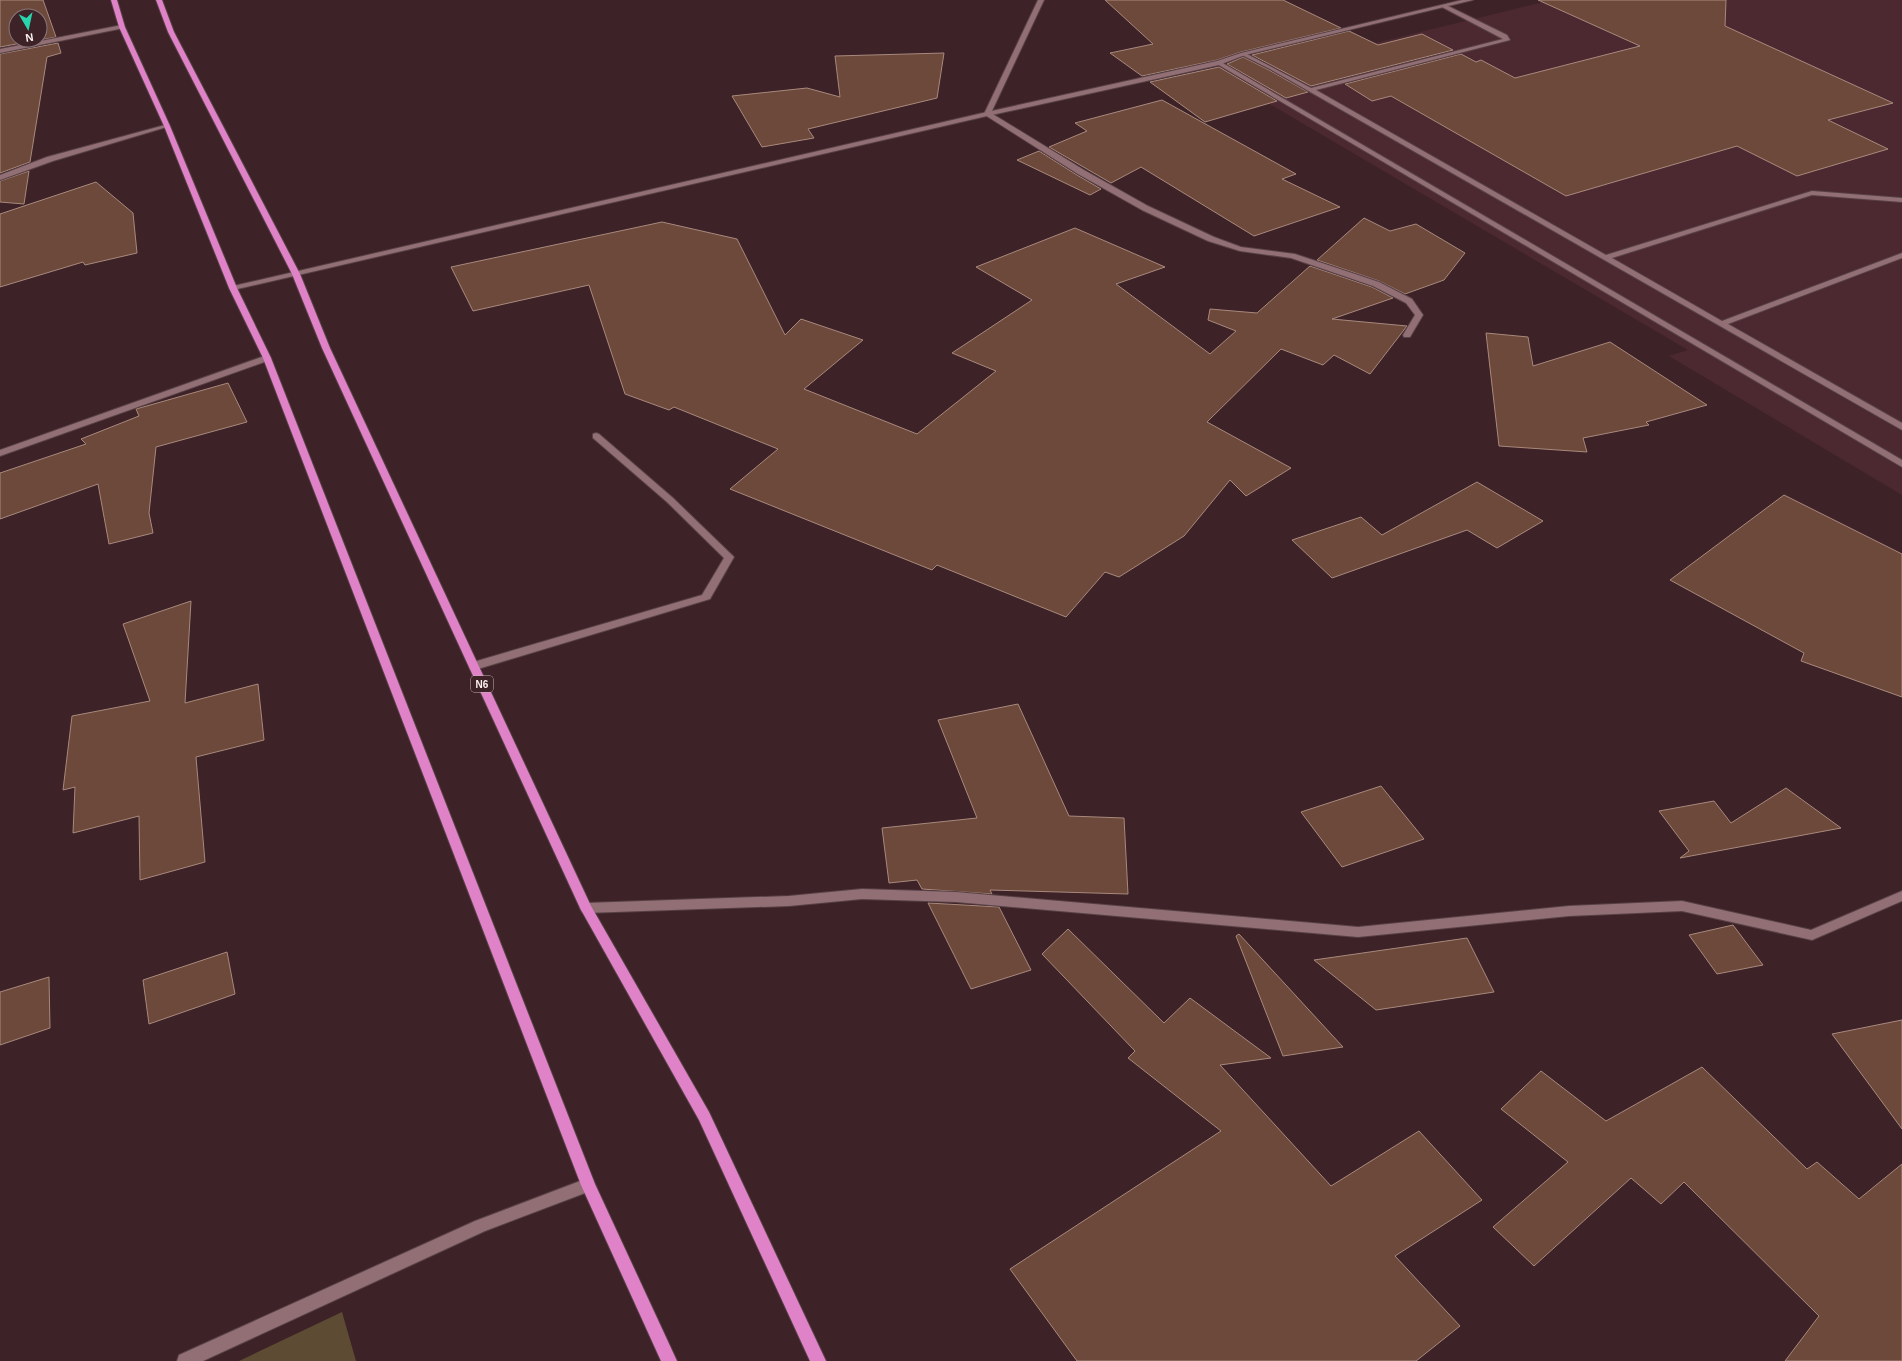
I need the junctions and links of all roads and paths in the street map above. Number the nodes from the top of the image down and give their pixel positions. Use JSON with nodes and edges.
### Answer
{"nodes":[{"id":1,"x":114,"y":0,"type":"edge"},
{"id":2,"x":159,"y":0,"type":"edge"},
{"id":3,"x":1040,"y":0,"type":"edge"},
{"id":4,"x":1470,"y":0,"type":"edge"},
{"id":5,"x":1444,"y":6,"type":"junction"},
{"id":6,"x":122,"y":27,"type":"junction"},
{"id":7,"x":0,"y":51,"type":"edge"},
{"id":8,"x":1244,"y":54,"type":"junction"},
{"id":9,"x":1219,"y":63,"type":"junction"},
{"id":10,"x":1310,"y":90,"type":"junction"},
{"id":11,"x":987,"y":114,"type":"junction"},
{"id":12,"x":167,"y":126,"type":"junction"},
{"id":13,"x":0,"y":178,"type":"edge"},
{"id":14,"x":1902,"y":200,"type":"edge"},
{"id":15,"x":1902,"y":255,"type":"edge"},
{"id":16,"x":1604,"y":258,"type":"junction"},
{"id":17,"x":296,"y":274,"type":"junction"},
{"id":18,"x":233,"y":288,"type":"junction"},
{"id":19,"x":1721,"y":324,"type":"junction"},
{"id":20,"x":1407,"y":335,"type":"dead end"},
{"id":21,"x":267,"y":358,"type":"junction"},
{"id":22,"x":1902,"y":427,"type":"edge"},
{"id":23,"x":596,"y":436,"type":"dead end"},
{"id":24,"x":0,"y":452,"type":"edge"},
{"id":25,"x":1902,"y":464,"type":"edge"},
{"id":26,"x":474,"y":666,"type":"junction"},
{"id":27,"x":1902,"y":896,"type":"edge"},
{"id":28,"x":586,"y":908,"type":"junction"},
{"id":29,"x":588,"y":1185,"type":"junction"},
{"id":30,"x":185,"y":1361,"type":"edge"},
{"id":31,"x":669,"y":1361,"type":"edge"},
{"id":32,"x":818,"y":1361,"type":"edge"}],
"edges":[{"from":1,"to":6,"type":"highway"},
{"from":2,"to":17,"type":"highway","number":"N6"},
{"from":3,"to":11,"type":"street"},
{"from":4,"to":5,"type":"street"},
{"from":5,"to":8,"type":"street"},
{"from":5,"to":10,"type":"street"},
{"from":6,"to":7,"type":"street"},
{"from":6,"to":12,"type":"highway"},
{"from":8,"to":9,"type":"street"},
{"from":8,"to":10,"type":"street"},
{"from":9,"to":11,"type":"street"},
{"from":9,"to":25,"type":"street"},
{"from":10,"to":16,"type":"street"},
{"from":11,"to":17,"type":"street"},
{"from":11,"to":20,"type":"street"},
{"from":12,"to":13,"type":"street"},
{"from":12,"to":18,"type":"highway"},
{"from":14,"to":16,"type":"street"},
{"from":15,"to":19,"type":"street"},
{"from":16,"to":19,"type":"street"},
{"from":17,"to":18,"type":"street"},
{"from":17,"to":26,"type":"highway","number":"N6"},
{"from":18,"to":21,"type":"highway"},
{"from":19,"to":22,"type":"street"},
{"from":21,"to":24,"type":"street"},
{"from":21,"to":29,"type":"highway"},
{"from":23,"to":26,"type":"street"},
{"from":26,"to":28,"type":"highway","number":"N6"},
{"from":27,"to":28,"type":"street"},
{"from":28,"to":32,"type":"highway","number":"N6"},
{"from":29,"to":30,"type":"street"},
{"from":29,"to":31,"type":"highway"}]}
